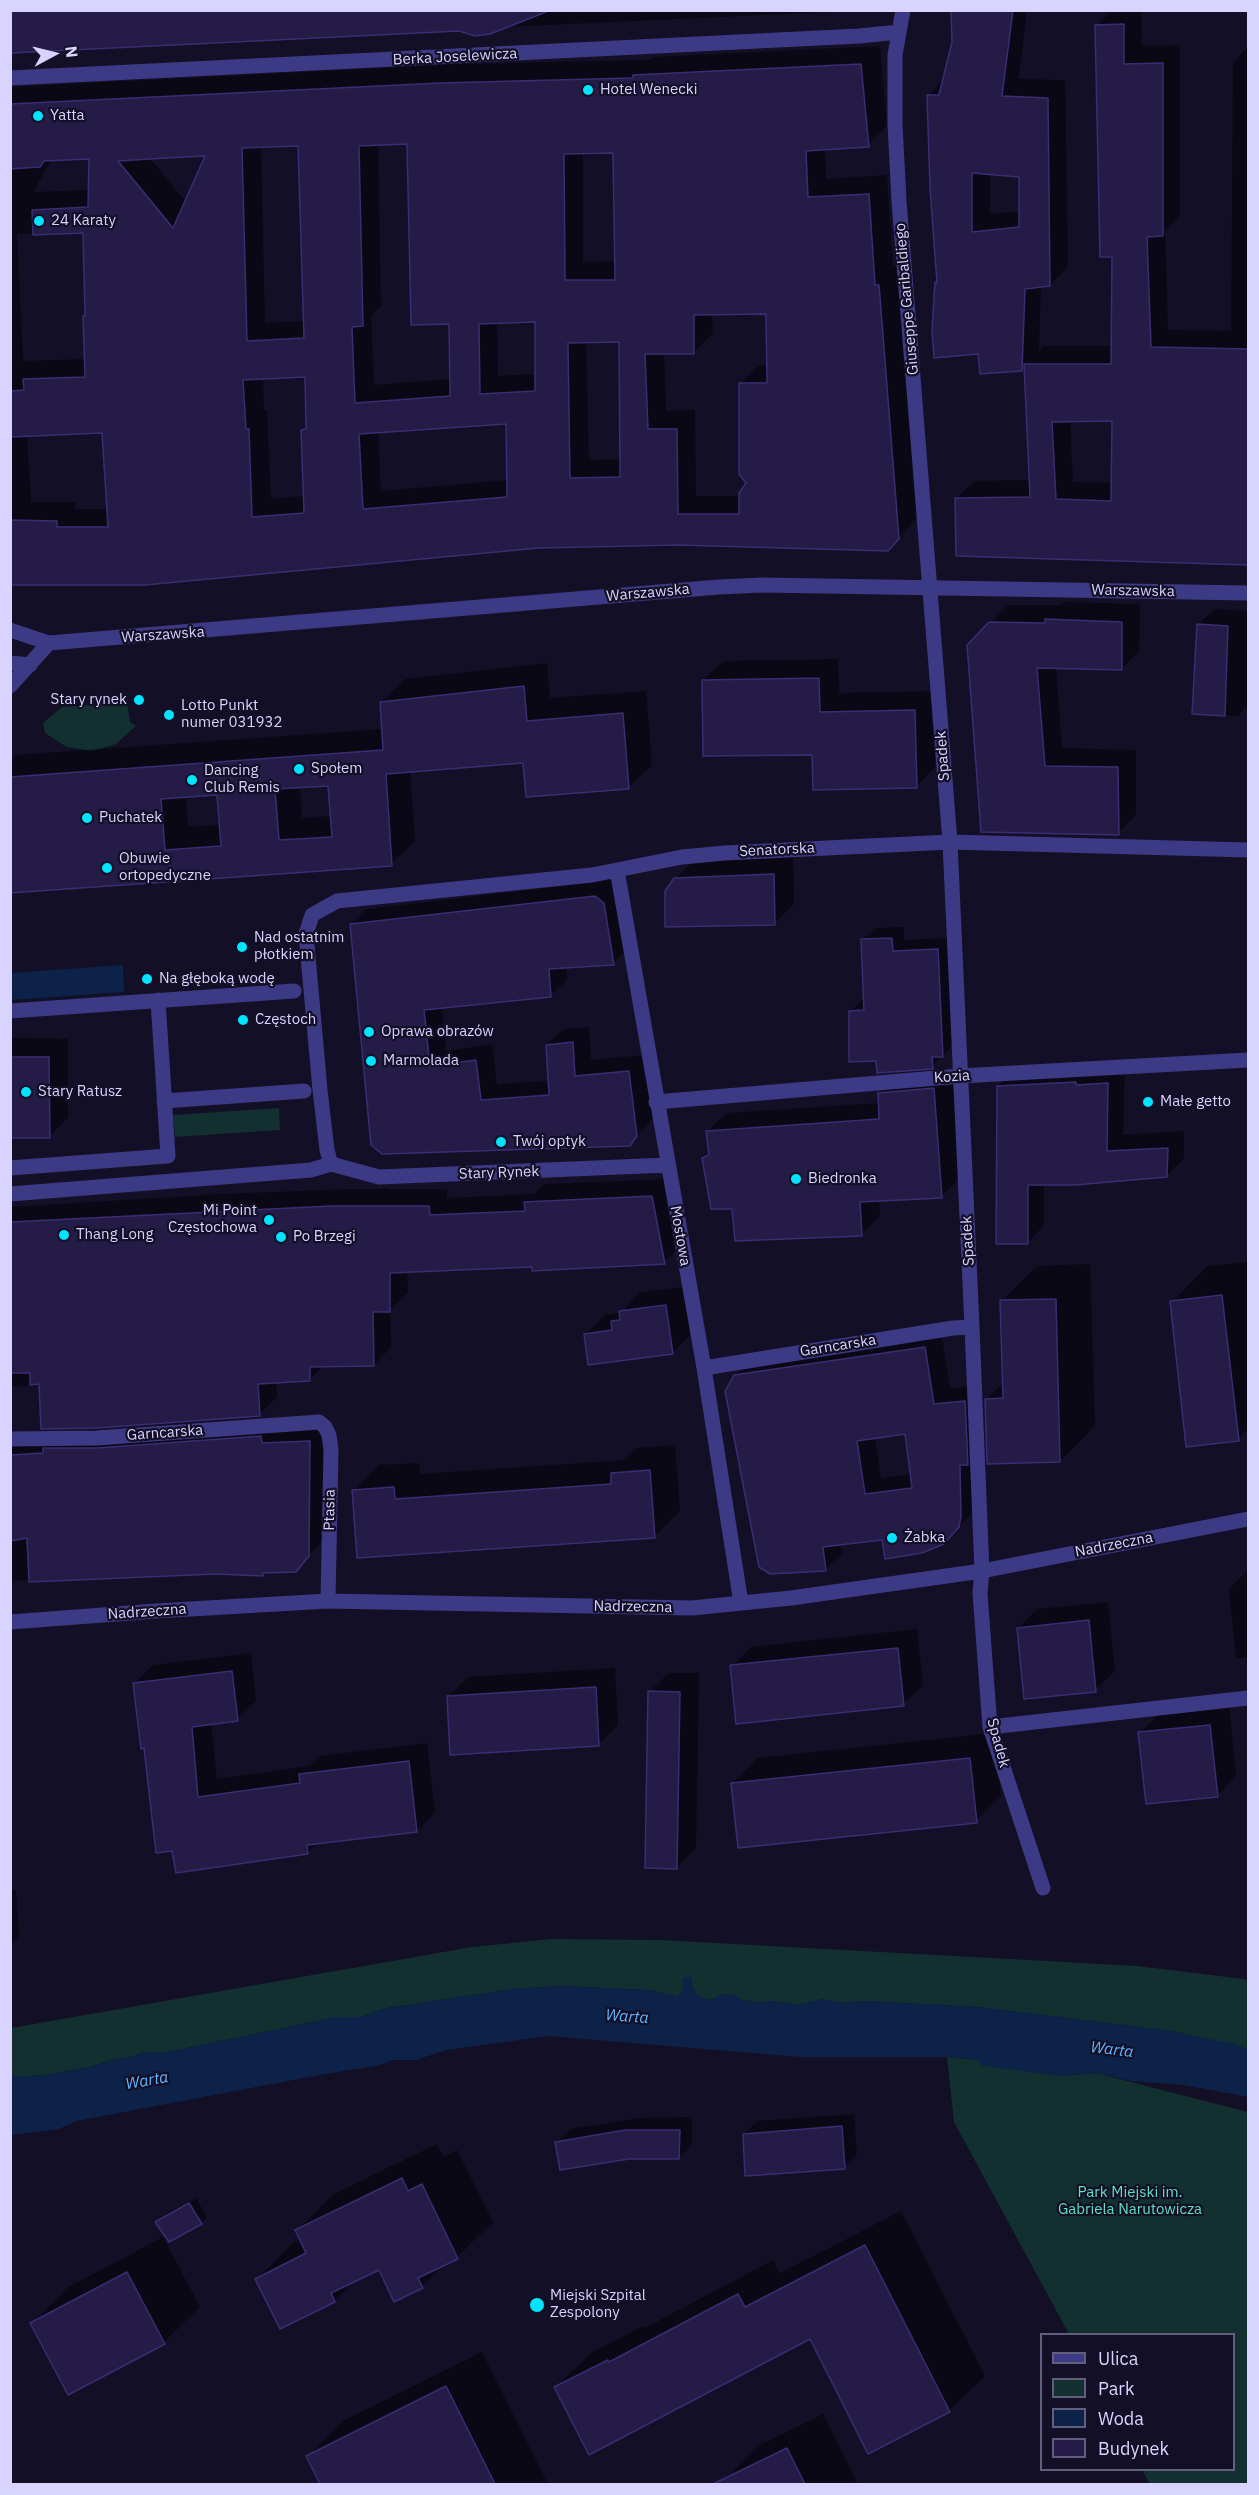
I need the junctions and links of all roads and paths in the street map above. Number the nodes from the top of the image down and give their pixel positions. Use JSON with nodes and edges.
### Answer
{"nodes":[{"id":1,"x":903,"y":10,"type":"edge"},
{"id":2,"x":899,"y":32,"type":"junction"},
{"id":3,"x":10,"y":78,"type":"edge"},
{"id":4,"x":931,"y":587,"type":"junction"},
{"id":5,"x":1248,"y":593,"type":"edge"},
{"id":6,"x":10,"y":630,"type":"edge"},
{"id":7,"x":49,"y":644,"type":"junction"},
{"id":8,"x":10,"y":663,"type":"edge"},
{"id":9,"x":30,"y":665,"type":"junction"},
{"id":10,"x":10,"y":686,"type":"edge"},
{"id":11,"x":950,"y":842,"type":"junction"},
{"id":12,"x":1248,"y":850,"type":"edge"},
{"id":13,"x":616,"y":870,"type":"junction"},
{"id":14,"x":294,"y":991,"type":"dead end"},
{"id":15,"x":158,"y":1000,"type":"junction"},
{"id":16,"x":10,"y":1011,"type":"edge"},
{"id":17,"x":1248,"y":1060,"type":"edge"},
{"id":18,"x":960,"y":1076,"type":"junction"},
{"id":19,"x":304,"y":1091,"type":"dead end"},
{"id":20,"x":164,"y":1101,"type":"junction"},
{"id":21,"x":657,"y":1102,"type":"junction"},
{"id":22,"x":331,"y":1164,"type":"junction"},
{"id":23,"x":668,"y":1165,"type":"junction"},
{"id":24,"x":10,"y":1168,"type":"edge"},
{"id":25,"x":10,"y":1194,"type":"edge"},
{"id":26,"x":972,"y":1327,"type":"junction"},
{"id":27,"x":704,"y":1368,"type":"junction"},
{"id":28,"x":319,"y":1422,"type":"joint"},
{"id":29,"x":10,"y":1439,"type":"edge"},
{"id":30,"x":1248,"y":1519,"type":"edge"},
{"id":31,"x":982,"y":1571,"type":"junction"},
{"id":32,"x":328,"y":1601,"type":"junction"},
{"id":33,"x":741,"y":1603,"type":"junction"},
{"id":34,"x":10,"y":1622,"type":"edge"},
{"id":35,"x":1248,"y":1698,"type":"edge"},
{"id":36,"x":990,"y":1727,"type":"junction"},
{"id":37,"x":1043,"y":1888,"type":"dead end"}],
"edges":[{"from":1,"to":2,"type":"street","name":"Giuseppe Garibaldiego"},
{"from":2,"to":3,"type":"street","name":"Berka Joselewicza"},
{"from":2,"to":4,"type":"street","name":"Giuseppe Garibaldiego"},
{"from":4,"to":5,"type":"street","name":"Warszawska"},
{"from":4,"to":7,"type":"street","name":"Warszawska"},
{"from":4,"to":11,"type":"street","name":"Spadek"},
{"from":6,"to":7,"type":"street","name":"Warszawska"},
{"from":7,"to":9,"type":"street"},
{"from":8,"to":9,"type":"street"},
{"from":9,"to":10,"type":"street"},
{"from":11,"to":12,"type":"street","name":"Senatorska"},
{"from":11,"to":13,"type":"street","name":"Senatorska"},
{"from":11,"to":18,"type":"street","name":"Spadek"},
{"from":13,"to":21,"type":"street","name":"Mostowa"},
{"from":13,"to":22,"type":"street","name":"Senatorska"},
{"from":14,"to":15,"type":"street"},
{"from":15,"to":16,"type":"street"},
{"from":15,"to":20,"type":"street"},
{"from":17,"to":18,"type":"street","name":"Kozia"},
{"from":18,"to":21,"type":"street","name":"Kozia"},
{"from":18,"to":26,"type":"street","name":"Spadek"},
{"from":19,"to":20,"type":"street"},
{"from":20,"to":24,"type":"street"},
{"from":21,"to":23,"type":"street","name":"Mostowa"},
{"from":22,"to":23,"type":"street","name":"Stary Rynek"},
{"from":22,"to":25,"type":"street","name":"Stary Rynek"},
{"from":23,"to":27,"type":"street","name":"Mostowa"},
{"from":26,"to":27,"type":"street","name":"Garncarska"},
{"from":26,"to":31,"type":"street","name":"Spadek"},
{"from":27,"to":33,"type":"street","name":"Mostowa"},
{"from":28,"to":29,"type":"street","name":"Garncarska"},
{"from":28,"to":32,"type":"street","name":"Ptasia"},
{"from":30,"to":31,"type":"street","name":"Nadrzeczna"},
{"from":31,"to":33,"type":"street","name":"Nadrzeczna"},
{"from":31,"to":36,"type":"street","name":"Spadek"},
{"from":32,"to":33,"type":"street","name":"Nadrzeczna"},
{"from":32,"to":34,"type":"street","name":"Nadrzeczna"},
{"from":35,"to":36,"type":"street"},
{"from":36,"to":37,"type":"street","name":"Spadek"}]}
